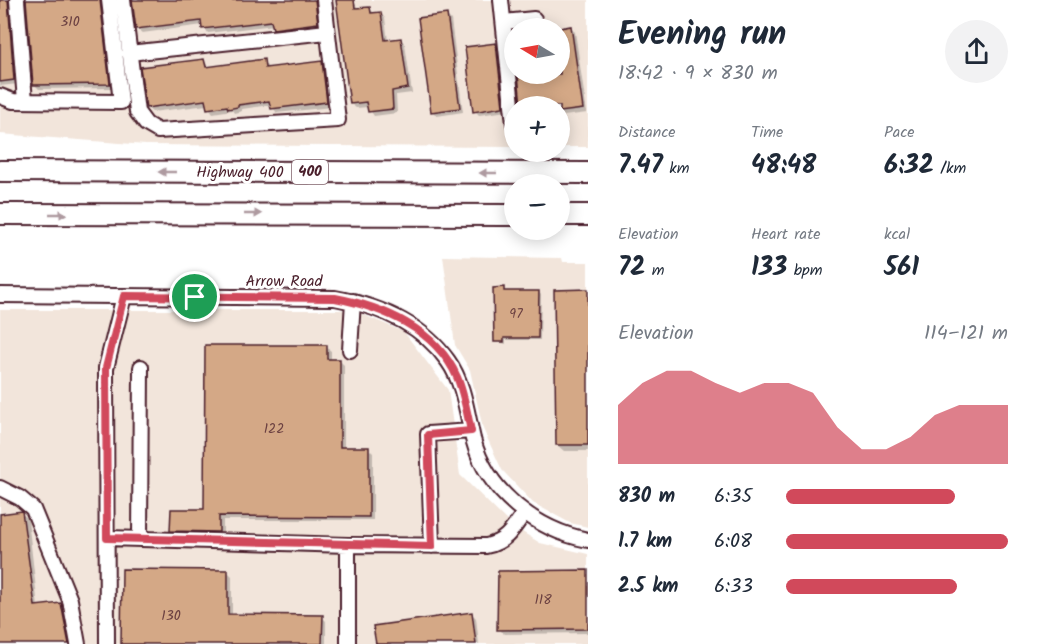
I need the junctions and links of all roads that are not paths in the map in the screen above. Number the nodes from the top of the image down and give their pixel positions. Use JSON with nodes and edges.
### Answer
{"nodes":[{"id":1,"x":17,"y":0,"type":"edge"},
{"id":2,"x":109,"y":0,"type":"edge"},
{"id":3,"x":123,"y":0,"type":"edge"},
{"id":4,"x":324,"y":0,"type":"edge"},
{"id":5,"x":501,"y":0,"type":"edge"},
{"id":6,"x":504,"y":22,"type":"edge"},
{"id":7,"x":327,"y":32,"type":"junction"},
{"id":8,"x":129,"y":53,"type":"junction"},
{"id":9,"x":0,"y":96,"type":"edge"},
{"id":10,"x":25,"y":101,"type":"junction"},
{"id":11,"x":0,"y":171,"type":"edge"},
{"id":12,"x":588,"y":173,"type":"edge"},
{"id":13,"x":0,"y":214,"type":"edge"},
{"id":14,"x":504,"y":215,"type":"edge"},
{"id":15,"x":570,"y":215,"type":"edge"},
{"id":16,"x":588,"y":215,"type":"edge"},
{"id":17,"x":0,"y":295,"type":"edge"},
{"id":18,"x":124,"y":296,"type":"junction"},
{"id":19,"x":353,"y":302,"type":"junction"},
{"id":20,"x":350,"y":350,"type":"dead end"},
{"id":21,"x":141,"y":367,"type":"dead end"},
{"id":22,"x":471,"y":431,"type":"junction"},
{"id":23,"x":0,"y":488,"type":"edge"},
{"id":24,"x":524,"y":513,"type":"junction"},
{"id":25,"x":107,"y":538,"type":"junction"},
{"id":26,"x":140,"y":539,"type":"junction"},
{"id":27,"x":588,"y":540,"type":"edge"},
{"id":28,"x":348,"y":546,"type":"junction"},
{"id":29,"x":432,"y":546,"type":"junction"},
{"id":30,"x":78,"y":644,"type":"edge"},
{"id":31,"x":107,"y":644,"type":"edge"},
{"id":32,"x":348,"y":644,"type":"edge"}],
"edges":[{"from":1,"to":10,"type":"street"},
{"from":2,"to":10,"type":"street"},
{"from":3,"to":8,"type":"street"},
{"from":4,"to":7,"type":"street"},
{"from":5,"to":6,"type":"street"},
{"from":7,"to":8,"type":"street"},
{"from":7,"to":8,"type":"street"},
{"from":9,"to":10,"type":"street"},
{"from":12,"to":11,"type":"highway","name":"Highway 400","number":"400","one_way":true},
{"from":13,"to":14,"type":"highway","one_way":true},
{"from":15,"to":16,"type":"highway"},
{"from":17,"to":18,"type":"street","name":"Arrow Road"},
{"from":18,"to":19,"type":"street","name":"Arrow Road"},
{"from":18,"to":25,"type":"street"},
{"from":19,"to":20,"type":"street"},
{"from":19,"to":22,"type":"street","name":"Arrow Road"},
{"from":21,"to":26,"type":"street"},
{"from":22,"to":24,"type":"street","name":"Arrow Road"},
{"from":22,"to":29,"type":"street"},
{"from":23,"to":30,"type":"street"},
{"from":24,"to":27,"type":"street","name":"Arrow Road"},
{"from":24,"to":29,"type":"street"},
{"from":25,"to":26,"type":"street"},
{"from":25,"to":31,"type":"street"},
{"from":26,"to":28,"type":"street"},
{"from":28,"to":29,"type":"street"},
{"from":28,"to":32,"type":"street"}]}
